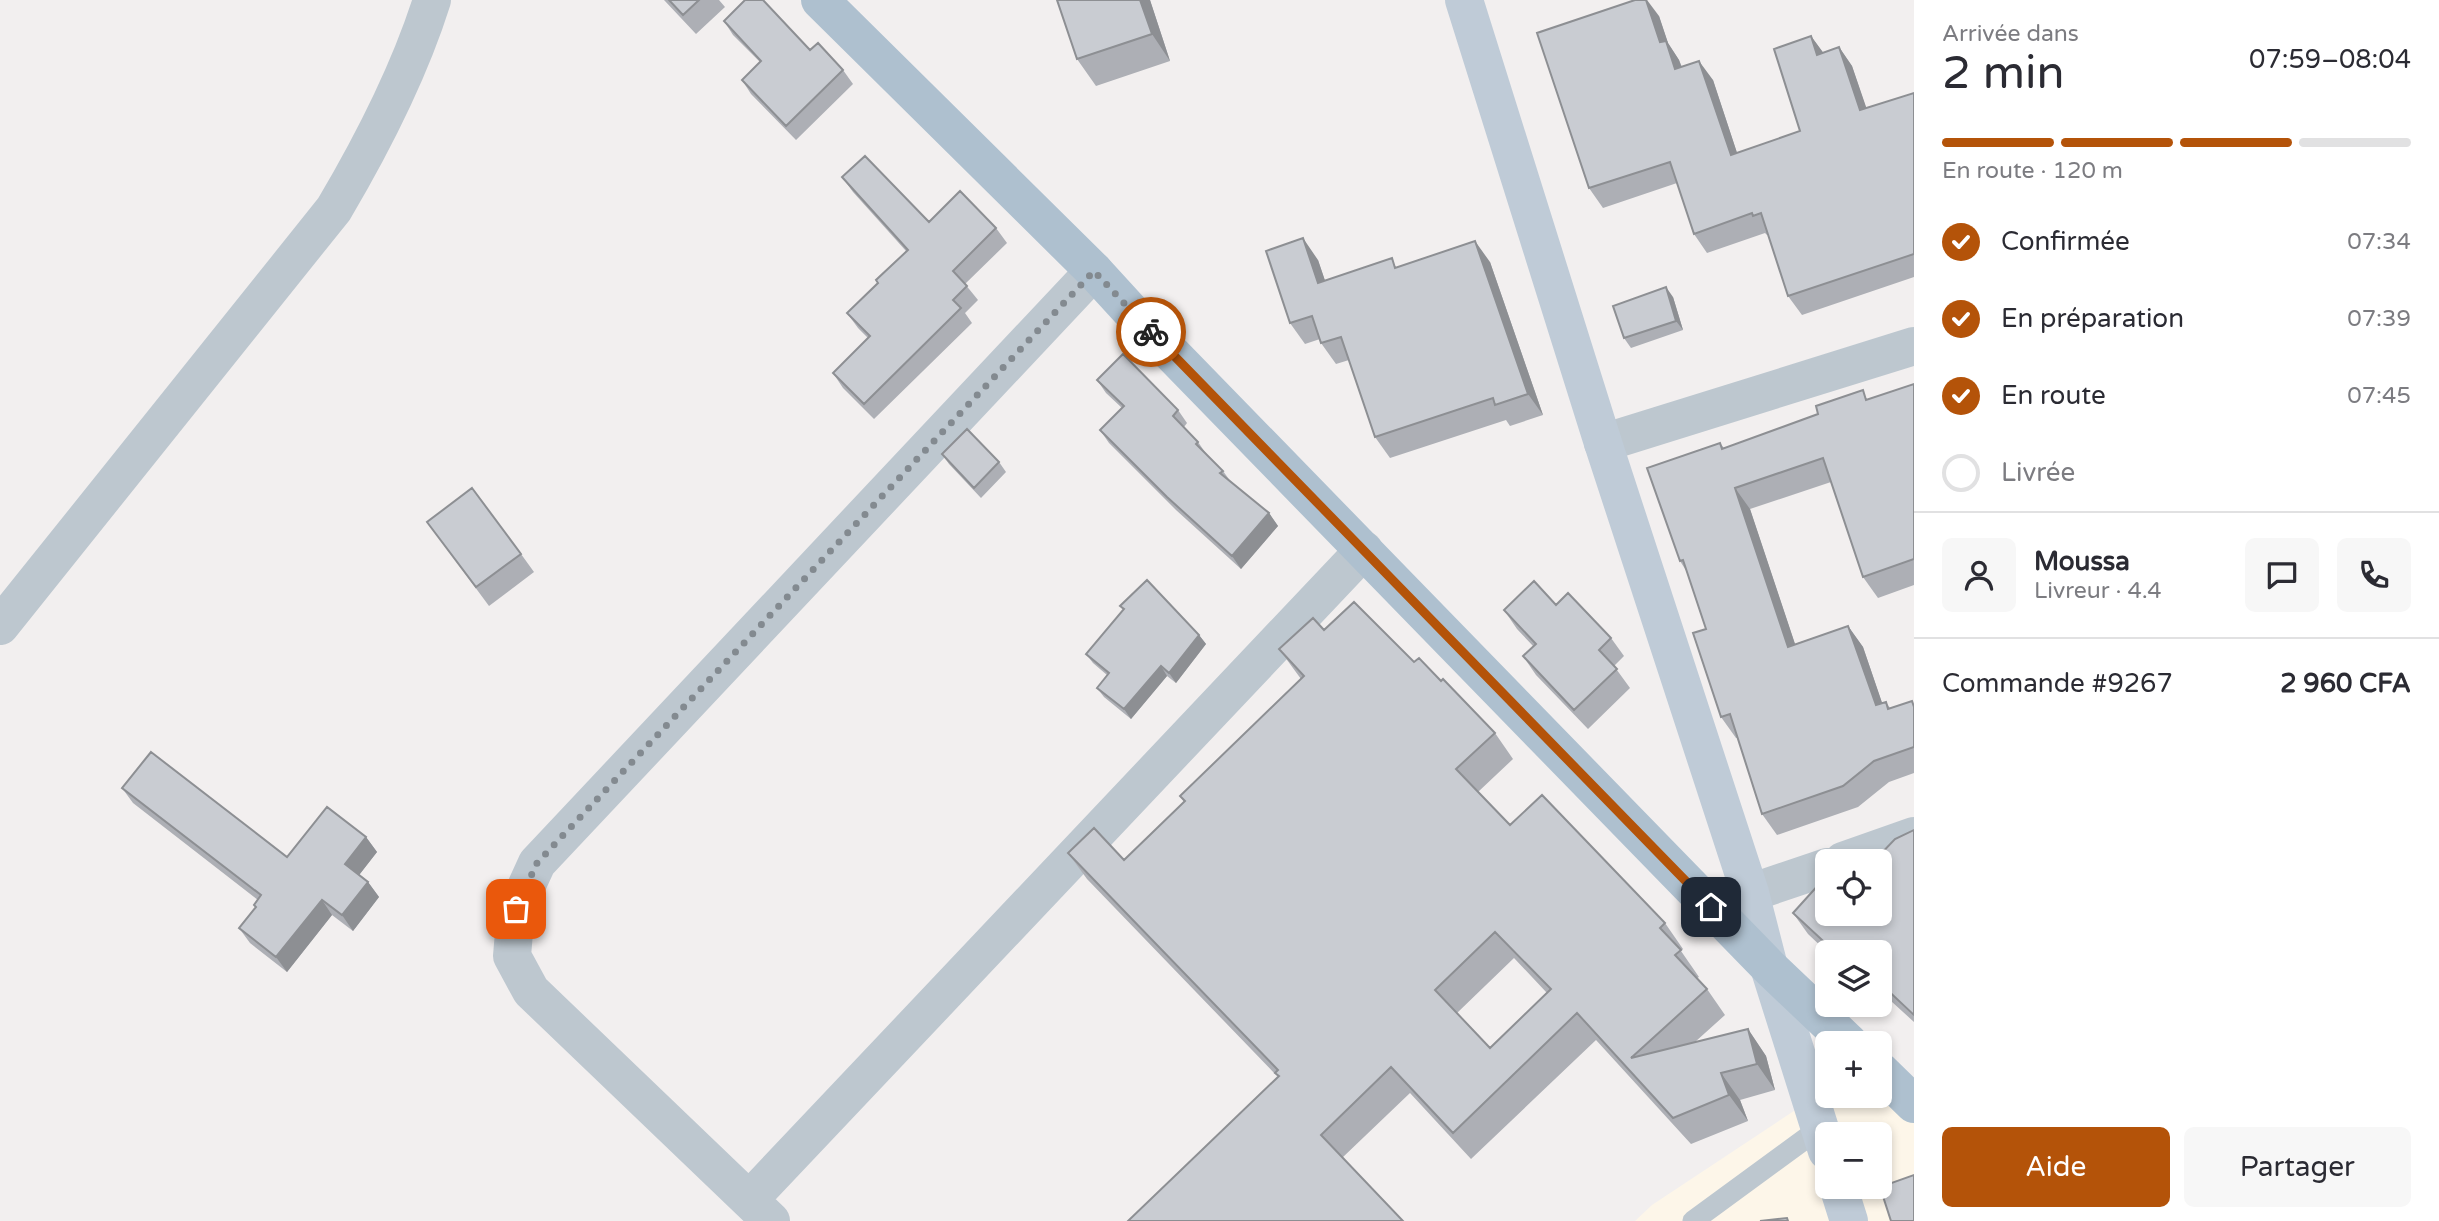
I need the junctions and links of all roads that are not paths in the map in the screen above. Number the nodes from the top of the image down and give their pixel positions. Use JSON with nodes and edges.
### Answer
{"nodes":[{"id":1,"x":432,"y":0,"type":"edge"},
{"id":2,"x":820,"y":0,"type":"edge"},
{"id":3,"x":1464,"y":0,"type":"edge"},
{"id":4,"x":1094,"y":271,"type":"junction"},
{"id":5,"x":1914,"y":346,"type":"edge"},
{"id":6,"x":1603,"y":443,"type":"junction"},
{"id":7,"x":1364,"y":550,"type":"junction"},
{"id":8,"x":0,"y":626,"type":"edge"},
{"id":9,"x":1914,"y":836,"type":"edge"},
{"id":10,"x":1877,"y":849,"type":"edge"},
{"id":11,"x":1815,"y":871,"type":"edge"},
{"id":12,"x":1750,"y":893,"type":"junction"},
{"id":13,"x":1769,"y":967,"type":"junction"},
{"id":14,"x":1836,"y":1031,"type":"edge"},
{"id":15,"x":1892,"y":1083,"type":"edge"},
{"id":16,"x":1914,"y":1104,"type":"edge"},
{"id":17,"x":1818,"y":1122,"type":"edge"},
{"id":18,"x":1815,"y":1144,"type":"edge"},
{"id":19,"x":1842,"y":1199,"type":"edge"},
{"id":20,"x":760,"y":1210,"type":"edge"},
{"id":21,"x":1693,"y":1221,"type":"edge"},
{"id":22,"x":1849,"y":1221,"type":"edge"}],
"edges":[{"from":1,"to":8,"type":"street"},
{"from":2,"to":4,"type":"main road"},
{"from":3,"to":6,"type":"street"},
{"from":4,"to":7,"type":"main road"},
{"from":4,"to":20,"type":"street"},
{"from":5,"to":6,"type":"street"},
{"from":6,"to":12,"type":"street"},
{"from":7,"to":13,"type":"main road"},
{"from":7,"to":20,"type":"street"},
{"from":9,"to":10,"type":"street"},
{"from":11,"to":12,"type":"street"},
{"from":12,"to":13,"type":"street"},
{"from":13,"to":14,"type":"main road"},
{"from":13,"to":17,"type":"street"},
{"from":15,"to":16,"type":"main road"},
{"from":18,"to":21,"type":"lane"},
{"from":19,"to":22,"type":"street"}]}
